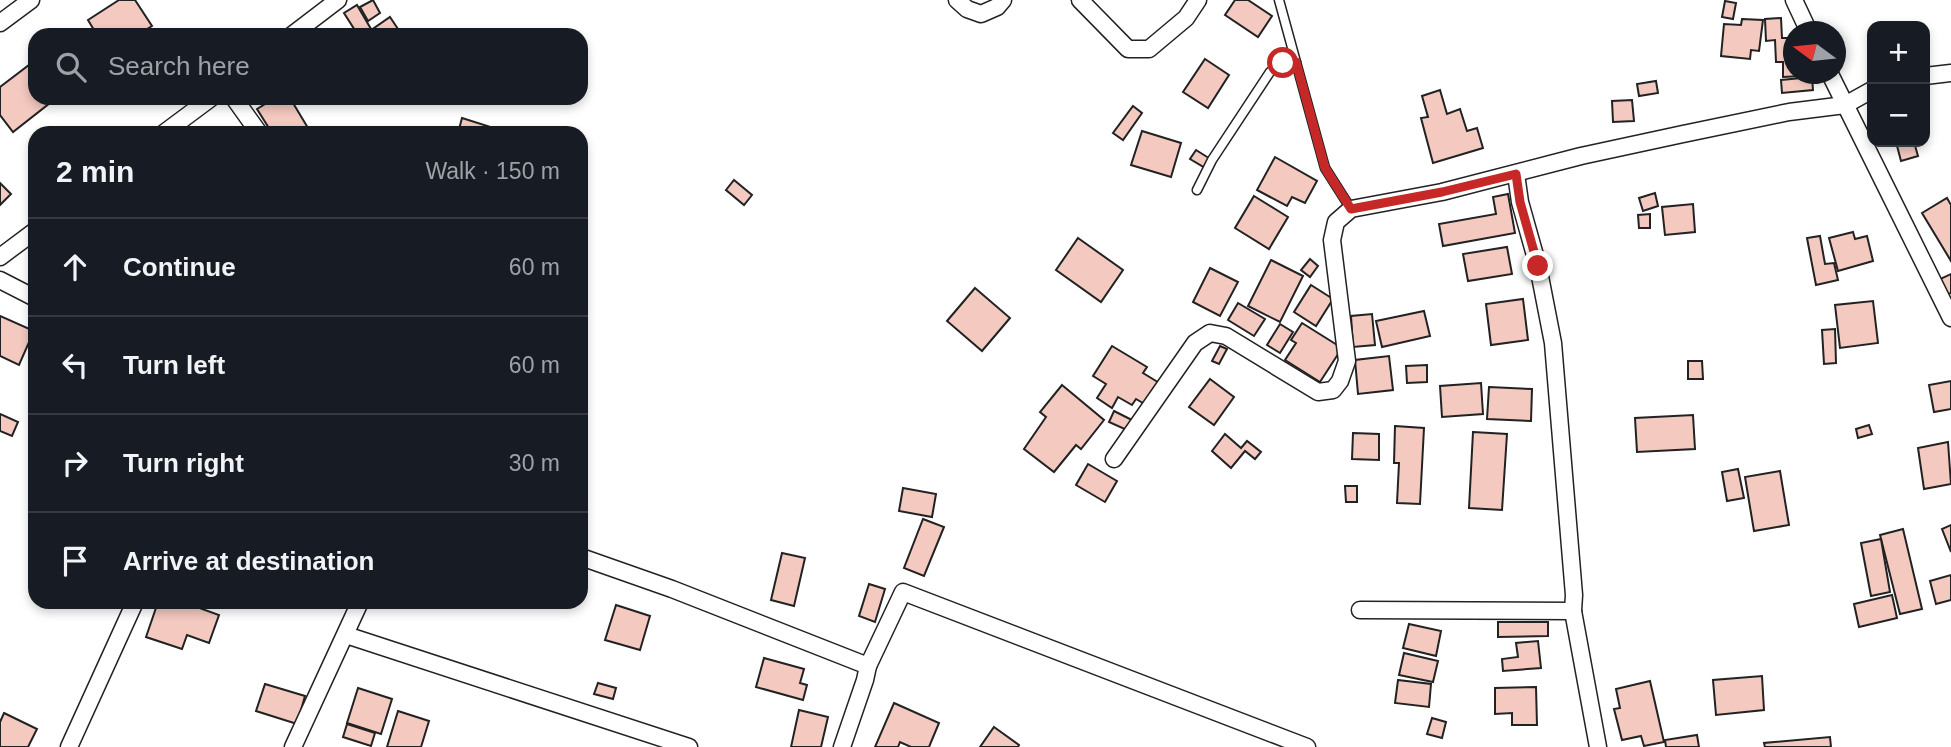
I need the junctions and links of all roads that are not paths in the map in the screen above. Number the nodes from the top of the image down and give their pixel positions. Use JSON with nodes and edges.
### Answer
{"nodes":[{"id":1,"x":31,"y":0,"type":"edge"},
{"id":2,"x":338,"y":0,"type":"edge"},
{"id":3,"x":957,"y":0,"type":"edge"},
{"id":4,"x":1003,"y":0,"type":"edge"},
{"id":5,"x":1080,"y":0,"type":"edge"},
{"id":6,"x":1198,"y":0,"type":"edge"},
{"id":7,"x":1279,"y":0,"type":"edge"},
{"id":8,"x":1794,"y":0,"type":"edge"},
{"id":9,"x":1804,"y":21,"type":"edge"},
{"id":10,"x":0,"y":23,"type":"edge"},
{"id":11,"x":301,"y":28,"type":"edge"},
{"id":12,"x":1296,"y":62,"type":"junction"},
{"id":13,"x":1951,"y":73,"type":"edge"},
{"id":14,"x":1930,"y":75,"type":"edge"},
{"id":15,"x":1835,"y":84,"type":"edge"},
{"id":16,"x":1867,"y":92,"type":"edge"},
{"id":17,"x":202,"y":105,"type":"edge"},
{"id":18,"x":239,"y":105,"type":"edge"},
{"id":19,"x":1845,"y":105,"type":"junction"},
{"id":20,"x":173,"y":126,"type":"edge"},
{"id":21,"x":254,"y":126,"type":"edge"},
{"id":22,"x":1516,"y":174,"type":"junction"},
{"id":23,"x":1197,"y":190,"type":"dead end"},
{"id":24,"x":1351,"y":209,"type":"junction"},
{"id":25,"x":28,"y":236,"type":"edge"},
{"id":26,"x":0,"y":257,"type":"edge"},
{"id":27,"x":0,"y":280,"type":"edge"},
{"id":28,"x":28,"y":294,"type":"edge"},
{"id":29,"x":1951,"y":318,"type":"edge"},
{"id":30,"x":1114,"y":459,"type":"dead end"},
{"id":31,"x":588,"y":560,"type":"edge"},
{"id":32,"x":132,"y":609,"type":"edge"},
{"id":33,"x":357,"y":609,"type":"edge"},
{"id":34,"x":1360,"y":610,"type":"dead end"},
{"id":35,"x":1573,"y":611,"type":"junction"},
{"id":36,"x":346,"y":635,"type":"junction"},
{"id":37,"x":868,"y":666,"type":"junction"},
{"id":38,"x":69,"y":747,"type":"edge"},
{"id":39,"x":293,"y":747,"type":"edge"},
{"id":40,"x":689,"y":747,"type":"edge"},
{"id":41,"x":842,"y":747,"type":"edge"},
{"id":42,"x":1307,"y":747,"type":"edge"},
{"id":43,"x":1598,"y":747,"type":"edge"}],
"edges":[{"from":1,"to":10,"type":"street"},
{"from":2,"to":11,"type":"street"},
{"from":3,"to":4,"type":"street"},
{"from":5,"to":6,"type":"street"},
{"from":7,"to":12,"type":"lane"},
{"from":8,"to":9,"type":"street"},
{"from":12,"to":23,"type":"lane"},
{"from":12,"to":24,"type":"lane"},
{"from":13,"to":14,"type":"street"},
{"from":15,"to":19,"type":"street"},
{"from":16,"to":19,"type":"street"},
{"from":17,"to":20,"type":"street"},
{"from":18,"to":21,"type":"street"},
{"from":19,"to":22,"type":"street"},
{"from":19,"to":29,"type":"street"},
{"from":22,"to":24,"type":"street"},
{"from":22,"to":35,"type":"street"},
{"from":24,"to":30,"type":"street"},
{"from":25,"to":26,"type":"street"},
{"from":27,"to":28,"type":"street"},
{"from":31,"to":37,"type":"street"},
{"from":32,"to":38,"type":"street"},
{"from":33,"to":36,"type":"street"},
{"from":34,"to":35,"type":"street"},
{"from":35,"to":43,"type":"street"},
{"from":36,"to":39,"type":"street"},
{"from":36,"to":40,"type":"street"},
{"from":37,"to":41,"type":"street"},
{"from":37,"to":42,"type":"street"}]}
